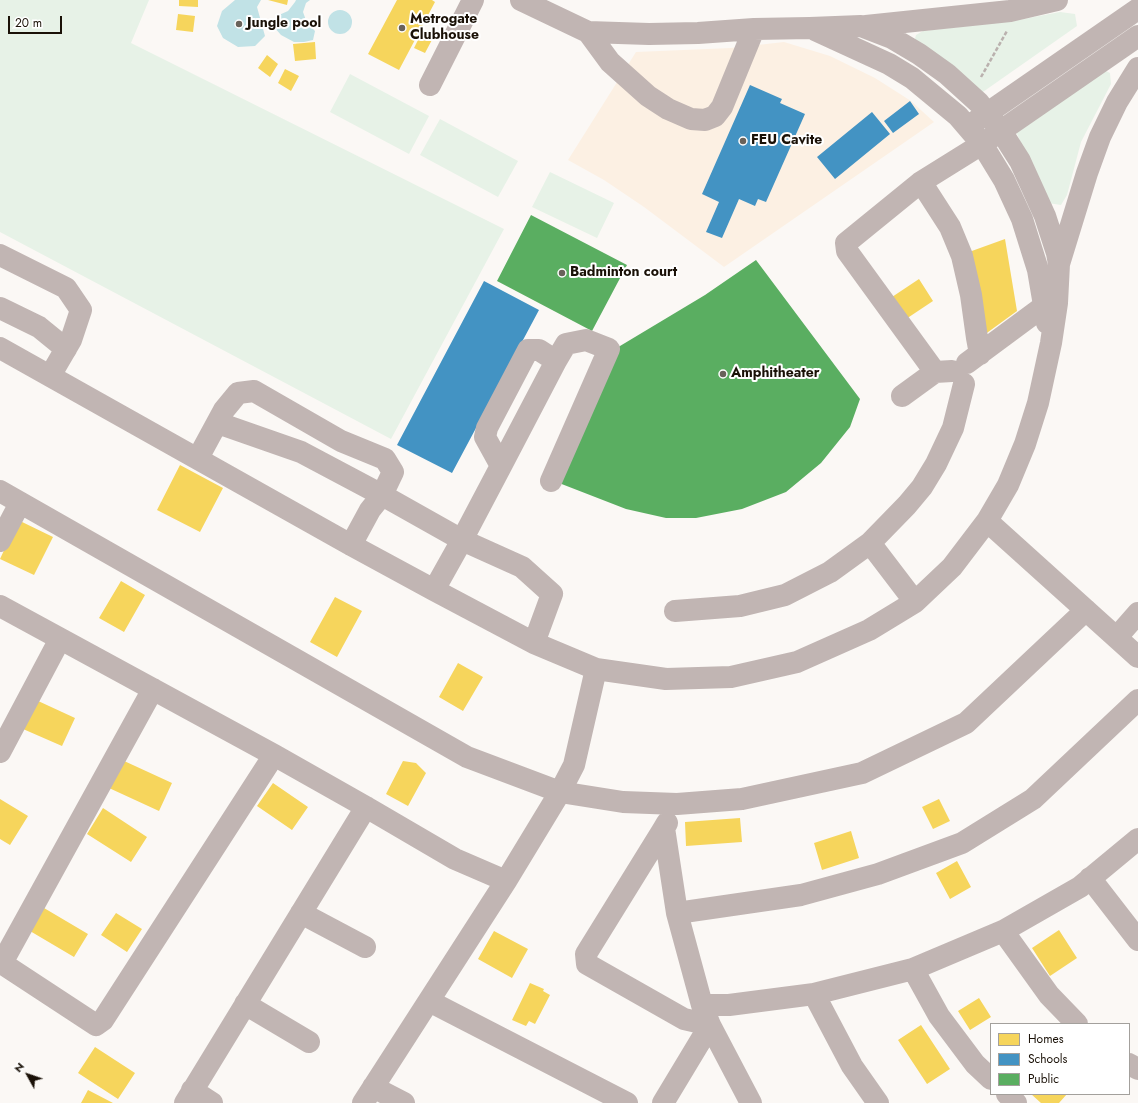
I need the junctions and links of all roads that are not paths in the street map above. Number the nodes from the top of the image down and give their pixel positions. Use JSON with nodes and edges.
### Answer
{"nodes":[{"id":1,"x":473,"y":0,"type":"edge"},
{"id":2,"x":1057,"y":0,"type":"edge"},
{"id":3,"x":533,"y":3,"type":"edge"},
{"id":4,"x":1138,"y":9,"type":"edge"},
{"id":5,"x":861,"y":26,"type":"junction"},
{"id":6,"x":754,"y":28,"type":"junction"},
{"id":7,"x":810,"y":28,"type":"junction"},
{"id":8,"x":588,"y":32,"type":"junction"},
{"id":9,"x":1138,"y":36,"type":"edge"},
{"id":10,"x":1138,"y":68,"type":"edge"},
{"id":11,"x":430,"y":85,"type":"dead end"},
{"id":12,"x":988,"y":113,"type":"junction"},
{"id":13,"x":968,"y":127,"type":"junction"},
{"id":14,"x":1001,"y":131,"type":"junction"},
{"id":15,"x":982,"y":144,"type":"junction"},
{"id":16,"x":921,"y":182,"type":"junction"},
{"id":17,"x":0,"y":255,"type":"edge"},
{"id":18,"x":1060,"y":264,"type":"junction"},
{"id":19,"x":1050,"y":305,"type":"junction"},
{"id":20,"x":0,"y":308,"type":"edge"},
{"id":21,"x":0,"y":348,"type":"edge"},
{"id":22,"x":66,"y":349,"type":"junction"},
{"id":23,"x":556,"y":361,"type":"junction"},
{"id":24,"x":960,"y":369,"type":"junction"},
{"id":25,"x":50,"y":376,"type":"junction"},
{"id":26,"x":902,"y":396,"type":"dead end"},
{"id":27,"x":218,"y":423,"type":"junction"},
{"id":28,"x":198,"y":458,"type":"junction"},
{"id":29,"x":501,"y":466,"type":"junction"},
{"id":30,"x":551,"y":481,"type":"dead end"},
{"id":31,"x":0,"y":491,"type":"edge"},
{"id":32,"x":382,"y":495,"type":"junction"},
{"id":33,"x":20,"y":504,"type":"junction"},
{"id":34,"x":987,"y":521,"type":"junction"},
{"id":35,"x":462,"y":540,"type":"junction"},
{"id":36,"x":0,"y":541,"type":"edge"},
{"id":37,"x":870,"y":543,"type":"junction"},
{"id":38,"x":351,"y":545,"type":"junction"},
{"id":39,"x":434,"y":590,"type":"junction"},
{"id":40,"x":915,"y":602,"type":"junction"},
{"id":41,"x":0,"y":606,"type":"edge"},
{"id":42,"x":1086,"y":610,"type":"junction"},
{"id":43,"x":675,"y":611,"type":"dead end"},
{"id":44,"x":1138,"y":613,"type":"edge"},
{"id":45,"x":1117,"y":637,"type":"junction"},
{"id":46,"x":60,"y":639,"type":"junction"},
{"id":47,"x":534,"y":644,"type":"junction"},
{"id":48,"x":1138,"y":657,"type":"edge"},
{"id":49,"x":596,"y":669,"type":"junction"},
{"id":50,"x":153,"y":689,"type":"junction"},
{"id":51,"x":1138,"y":700,"type":"edge"},
{"id":52,"x":0,"y":752,"type":"edge"},
{"id":53,"x":274,"y":756,"type":"junction"},
{"id":54,"x":560,"y":792,"type":"junction"},
{"id":55,"x":677,"y":804,"type":"junction"},
{"id":56,"x":366,"y":807,"type":"junction"},
{"id":57,"x":664,"y":828,"type":"junction"},
{"id":58,"x":1138,"y":839,"type":"edge"},
{"id":59,"x":1090,"y":878,"type":"junction"},
{"id":60,"x":506,"y":881,"type":"junction"},
{"id":61,"x":301,"y":913,"type":"junction"},
{"id":62,"x":677,"y":913,"type":"junction"},
{"id":63,"x":1003,"y":931,"type":"junction"},
{"id":64,"x":1138,"y":940,"type":"edge"},
{"id":65,"x":365,"y":947,"type":"dead end"},
{"id":66,"x":1,"y":963,"type":"edge"},
{"id":67,"x":912,"y":969,"type":"junction"},
{"id":68,"x":814,"y":994,"type":"junction"},
{"id":69,"x":429,"y":1001,"type":"junction"},
{"id":70,"x":245,"y":1004,"type":"junction"},
{"id":71,"x":702,"y":1005,"type":"junction"},
{"id":72,"x":1076,"y":1023,"type":"edge"},
{"id":73,"x":710,"y":1025,"type":"junction"},
{"id":74,"x":309,"y":1042,"type":"dead end"},
{"id":75,"x":990,"y":1078,"type":"edge"},
{"id":76,"x":368,"y":1095,"type":"edge"},
{"id":77,"x":1008,"y":1095,"type":"edge"},
{"id":78,"x":188,"y":1097,"type":"edge"},
{"id":79,"x":212,"y":1103,"type":"edge"},
{"id":80,"x":404,"y":1103,"type":"edge"},
{"id":81,"x":627,"y":1103,"type":"edge"},
{"id":82,"x":663,"y":1103,"type":"edge"},
{"id":83,"x":751,"y":1103,"type":"edge"},
{"id":84,"x":878,"y":1103,"type":"edge"},
{"id":85,"x":1016,"y":1103,"type":"edge"}],
"edges":[{"from":1,"to":11,"type":"street"},
{"from":2,"to":5,"type":"street"},
{"from":3,"to":8,"type":"street"},
{"from":4,"to":12,"type":"street"},
{"from":5,"to":7,"type":"street"},
{"from":5,"to":12,"type":"street"},
{"from":6,"to":7,"type":"street"},
{"from":6,"to":8,"type":"street"},
{"from":6,"to":8,"type":"street"},
{"from":7,"to":13,"type":"street"},
{"from":9,"to":14,"type":"street"},
{"from":10,"to":18,"type":"street"},
{"from":12,"to":13,"type":"street"},
{"from":12,"to":14,"type":"street"},
{"from":13,"to":15,"type":"street"},
{"from":14,"to":15,"type":"street"},
{"from":14,"to":18,"type":"street"},
{"from":15,"to":16,"type":"street"},
{"from":15,"to":19,"type":"street"},
{"from":16,"to":24,"type":"street"},
{"from":16,"to":24,"type":"street"},
{"from":17,"to":22,"type":"street"},
{"from":18,"to":19,"type":"street"},
{"from":19,"to":24,"type":"street"},
{"from":19,"to":34,"type":"street"},
{"from":20,"to":22,"type":"street"},
{"from":21,"to":25,"type":"street"},
{"from":22,"to":25,"type":"street"},
{"from":23,"to":29,"type":"street"},
{"from":23,"to":29,"type":"street"},
{"from":23,"to":30,"type":"street"},
{"from":24,"to":26,"type":"street"},
{"from":24,"to":37,"type":"street"},
{"from":25,"to":28,"type":"street"},
{"from":27,"to":28,"type":"street"},
{"from":27,"to":32,"type":"street"},
{"from":27,"to":32,"type":"street"},
{"from":28,"to":38,"type":"street"},
{"from":29,"to":35,"type":"street"},
{"from":31,"to":33,"type":"street"},
{"from":32,"to":35,"type":"street"},
{"from":32,"to":38,"type":"street"},
{"from":33,"to":36,"type":"street"},
{"from":33,"to":54,"type":"street"},
{"from":34,"to":40,"type":"street"},
{"from":34,"to":42,"type":"street"},
{"from":35,"to":39,"type":"street"},
{"from":35,"to":47,"type":"street"},
{"from":37,"to":40,"type":"street"},
{"from":37,"to":43,"type":"street"},
{"from":38,"to":39,"type":"street"},
{"from":39,"to":47,"type":"street"},
{"from":40,"to":49,"type":"street"},
{"from":41,"to":46,"type":"street"},
{"from":42,"to":45,"type":"street"},
{"from":42,"to":55,"type":"street"},
{"from":44,"to":45,"type":"street"},
{"from":45,"to":48,"type":"street"},
{"from":46,"to":50,"type":"street"},
{"from":46,"to":52,"type":"street"},
{"from":47,"to":49,"type":"street"},
{"from":49,"to":54,"type":"street"},
{"from":50,"to":53,"type":"street"},
{"from":50,"to":66,"type":"street"},
{"from":51,"to":62,"type":"street"},
{"from":53,"to":56,"type":"street"},
{"from":53,"to":66,"type":"street"},
{"from":54,"to":55,"type":"street"},
{"from":54,"to":60,"type":"street"},
{"from":55,"to":57,"type":"street"},
{"from":56,"to":60,"type":"street"},
{"from":56,"to":61,"type":"street"},
{"from":57,"to":62,"type":"street"},
{"from":57,"to":73,"type":"street"},
{"from":58,"to":59,"type":"street"},
{"from":59,"to":63,"type":"street"},
{"from":59,"to":64,"type":"street"},
{"from":60,"to":69,"type":"street"},
{"from":61,"to":65,"type":"street"},
{"from":61,"to":70,"type":"street"},
{"from":62,"to":71,"type":"street"},
{"from":63,"to":67,"type":"street"},
{"from":63,"to":72,"type":"street"},
{"from":67,"to":68,"type":"street"},
{"from":67,"to":75,"type":"street"},
{"from":68,"to":71,"type":"street"},
{"from":68,"to":84,"type":"street"},
{"from":69,"to":76,"type":"street"},
{"from":69,"to":81,"type":"street"},
{"from":70,"to":74,"type":"street"},
{"from":70,"to":78,"type":"street"},
{"from":71,"to":73,"type":"street"},
{"from":73,"to":82,"type":"street"},
{"from":73,"to":83,"type":"street"},
{"from":76,"to":80,"type":"street"},
{"from":77,"to":85,"type":"street"},
{"from":78,"to":79,"type":"street"}]}
